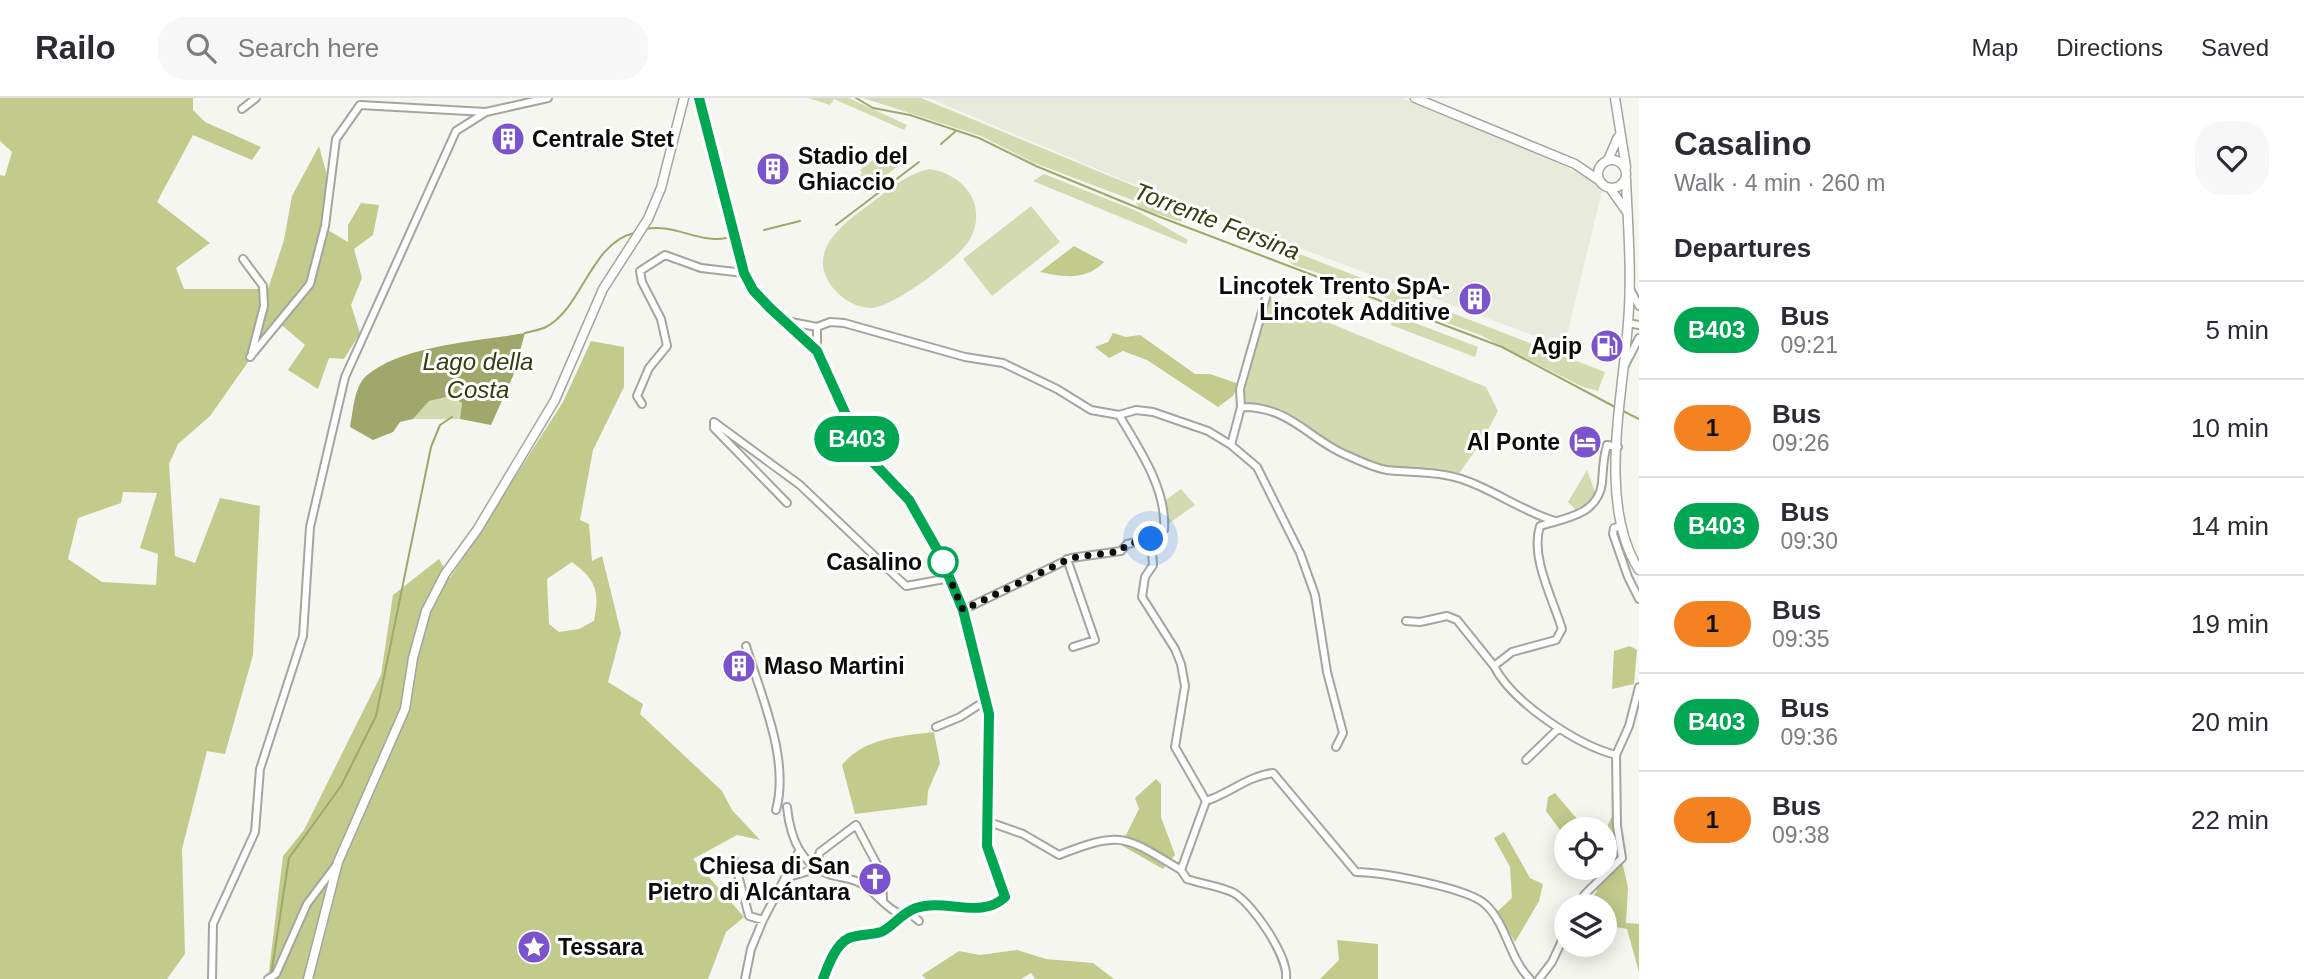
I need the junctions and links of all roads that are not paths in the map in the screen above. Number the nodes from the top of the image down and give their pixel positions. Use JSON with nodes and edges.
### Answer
{"nodes":[{"id":1,"x":256,"y":98,"type":"edge"},
{"id":2,"x":548,"y":98,"type":"edge"},
{"id":3,"x":682,"y":98,"type":"edge"},
{"id":4,"x":1415,"y":98,"type":"edge"},
{"id":5,"x":1615,"y":98,"type":"edge"},
{"id":6,"x":701,"y":99,"type":"edge"},
{"id":7,"x":360,"y":101,"type":"edge"},
{"id":8,"x":242,"y":109,"type":"dead end"},
{"id":9,"x":486,"y":112,"type":"junction"},
{"id":10,"x":1619,"y":131,"type":"junction"},
{"id":11,"x":1606,"y":161,"type":"junction"},
{"id":12,"x":1575,"y":164,"type":"junction"},
{"id":13,"x":1626,"y":174,"type":"junction"},
{"id":14,"x":1600,"y":181,"type":"junction"},
{"id":15,"x":1610,"y":188,"type":"junction"},
{"id":16,"x":1628,"y":212,"type":"junction"},
{"id":17,"x":243,"y":259,"type":"dead end"},
{"id":18,"x":744,"y":273,"type":"junction"},
{"id":19,"x":1630,"y":289,"type":"junction"},
{"id":20,"x":1267,"y":293,"type":"dead end"},
{"id":21,"x":1639,"y":306,"type":"edge"},
{"id":22,"x":786,"y":321,"type":"junction"},
{"id":23,"x":1628,"y":323,"type":"junction"},
{"id":24,"x":1639,"y":325,"type":"edge"},
{"id":25,"x":814,"y":326,"type":"junction"},
{"id":26,"x":805,"y":337,"type":"junction"},
{"id":27,"x":1639,"y":338,"type":"edge"},
{"id":28,"x":817,"y":351,"type":"junction"},
{"id":29,"x":1624,"y":366,"type":"junction"},
{"id":30,"x":642,"y":404,"type":"dead end"},
{"id":31,"x":1241,"y":407,"type":"junction"},
{"id":32,"x":1119,"y":415,"type":"junction"},
{"id":33,"x":1231,"y":444,"type":"junction"},
{"id":34,"x":1618,"y":444,"type":"junction"},
{"id":35,"x":788,"y":503,"type":"dead end"},
{"id":36,"x":1555,"y":521,"type":"junction"},
{"id":37,"x":1621,"y":526,"type":"junction"},
{"id":38,"x":1151,"y":539,"type":"junction"},
{"id":39,"x":1067,"y":559,"type":"junction"},
{"id":40,"x":1639,"y":570,"type":"edge"},
{"id":41,"x":950,"y":578,"type":"junction"},
{"id":42,"x":1639,"y":598,"type":"edge"},
{"id":43,"x":963,"y":610,"type":"junction"},
{"id":44,"x":1406,"y":621,"type":"dead end"},
{"id":45,"x":746,"y":646,"type":"dead end"},
{"id":46,"x":1073,"y":647,"type":"dead end"},
{"id":47,"x":1494,"y":666,"type":"junction"},
{"id":48,"x":1639,"y":687,"type":"edge"},
{"id":49,"x":985,"y":701,"type":"junction"},
{"id":50,"x":936,"y":727,"type":"dead end"},
{"id":51,"x":1559,"y":727,"type":"junction"},
{"id":52,"x":1336,"y":747,"type":"dead end"},
{"id":53,"x":1616,"y":755,"type":"junction"},
{"id":54,"x":1526,"y":760,"type":"dead end"},
{"id":55,"x":1206,"y":800,"type":"junction"},
{"id":56,"x":787,"y":807,"type":"dead end"},
{"id":57,"x":776,"y":810,"type":"dead end"},
{"id":58,"x":989,"y":822,"type":"junction"},
{"id":59,"x":799,"y":851,"type":"junction"},
{"id":60,"x":734,"y":860,"type":"dead end"},
{"id":61,"x":338,"y":862,"type":"junction"},
{"id":62,"x":817,"y":867,"type":"junction"},
{"id":63,"x":1181,"y":870,"type":"junction"},
{"id":64,"x":785,"y":879,"type":"junction"},
{"id":65,"x":1585,"y":894,"type":"edge"},
{"id":66,"x":883,"y":900,"type":"junction"},
{"id":67,"x":904,"y":913,"type":"junction"},
{"id":68,"x":762,"y":920,"type":"junction"},
{"id":69,"x":919,"y":921,"type":"dead end"},
{"id":70,"x":1554,"y":957,"type":"edge"},
{"id":71,"x":271,"y":977,"type":"edge"},
{"id":72,"x":212,"y":979,"type":"edge"},
{"id":73,"x":309,"y":979,"type":"edge"},
{"id":74,"x":745,"y":979,"type":"edge"},
{"id":75,"x":823,"y":979,"type":"edge"},
{"id":76,"x":1286,"y":979,"type":"edge"},
{"id":77,"x":1530,"y":979,"type":"edge"},
{"id":78,"x":1539,"y":979,"type":"edge"}],
"edges":[{"from":1,"to":8,"type":"street"},
{"from":2,"to":9,"type":"street"},
{"from":3,"to":61,"type":"main road"},
{"from":4,"to":12,"type":"main road"},
{"from":5,"to":10,"type":"main road"},
{"from":6,"to":18,"type":"main road"},
{"from":7,"to":9,"type":"street"},
{"from":7,"to":17,"type":"street"},
{"from":9,"to":72,"type":"street"},
{"from":10,"to":11,"type":"main road"},
{"from":10,"to":13,"type":"main road"},
{"from":11,"to":12,"type":"main road"},
{"from":11,"to":13,"type":"main road"},
{"from":11,"to":14,"type":"main road"},
{"from":12,"to":14,"type":"main road"},
{"from":13,"to":15,"type":"main road"},
{"from":13,"to":16,"type":"main road"},
{"from":14,"to":15,"type":"main road"},
{"from":15,"to":16,"type":"main road"},
{"from":16,"to":19,"type":"main road"},
{"from":18,"to":22,"type":"main road"},
{"from":18,"to":30,"type":"street"},
{"from":19,"to":21,"type":"street"},
{"from":19,"to":23,"type":"main road"},
{"from":20,"to":31,"type":"street"},
{"from":22,"to":25,"type":"street"},
{"from":22,"to":26,"type":"main road"},
{"from":23,"to":24,"type":"street"},
{"from":23,"to":29,"type":"main road"},
{"from":25,"to":26,"type":"street"},
{"from":25,"to":28,"type":"street"},
{"from":25,"to":32,"type":"street"},
{"from":26,"to":28,"type":"main road"},
{"from":27,"to":29,"type":"street"},
{"from":28,"to":41,"type":"main road"},
{"from":29,"to":34,"type":"main road"},
{"from":31,"to":33,"type":"street"},
{"from":31,"to":36,"type":"street"},
{"from":32,"to":33,"type":"street"},
{"from":32,"to":38,"type":"street"},
{"from":33,"to":52,"type":"street"},
{"from":34,"to":36,"type":"street"},
{"from":34,"to":37,"type":"main road"},
{"from":35,"to":41,"type":"street"},
{"from":36,"to":47,"type":"street"},
{"from":37,"to":40,"type":"main road"},
{"from":37,"to":42,"type":"street"},
{"from":38,"to":39,"type":"street"},
{"from":38,"to":55,"type":"street"},
{"from":39,"to":43,"type":"street"},
{"from":39,"to":46,"type":"street"},
{"from":41,"to":43,"type":"main road"},
{"from":43,"to":49,"type":"main road"},
{"from":44,"to":47,"type":"street"},
{"from":45,"to":57,"type":"street"},
{"from":47,"to":51,"type":"street"},
{"from":48,"to":53,"type":"street"},
{"from":49,"to":50,"type":"street"},
{"from":49,"to":58,"type":"main road"},
{"from":51,"to":53,"type":"street"},
{"from":51,"to":54,"type":"street"},
{"from":53,"to":65,"type":"street"},
{"from":55,"to":63,"type":"street"},
{"from":55,"to":77,"type":"street"},
{"from":56,"to":59,"type":"street"},
{"from":58,"to":63,"type":"street"},
{"from":58,"to":67,"type":"main road"},
{"from":59,"to":62,"type":"street"},
{"from":59,"to":64,"type":"street"},
{"from":60,"to":68,"type":"street"},
{"from":61,"to":71,"type":"street"},
{"from":61,"to":73,"type":"main road"},
{"from":62,"to":64,"type":"street"},
{"from":62,"to":66,"type":"street"},
{"from":62,"to":66,"type":"street"},
{"from":63,"to":76,"type":"street"},
{"from":64,"to":68,"type":"street"},
{"from":66,"to":67,"type":"street"},
{"from":67,"to":69,"type":"street"},
{"from":67,"to":75,"type":"main road"},
{"from":68,"to":74,"type":"street"},
{"from":70,"to":78,"type":"street"}]}
